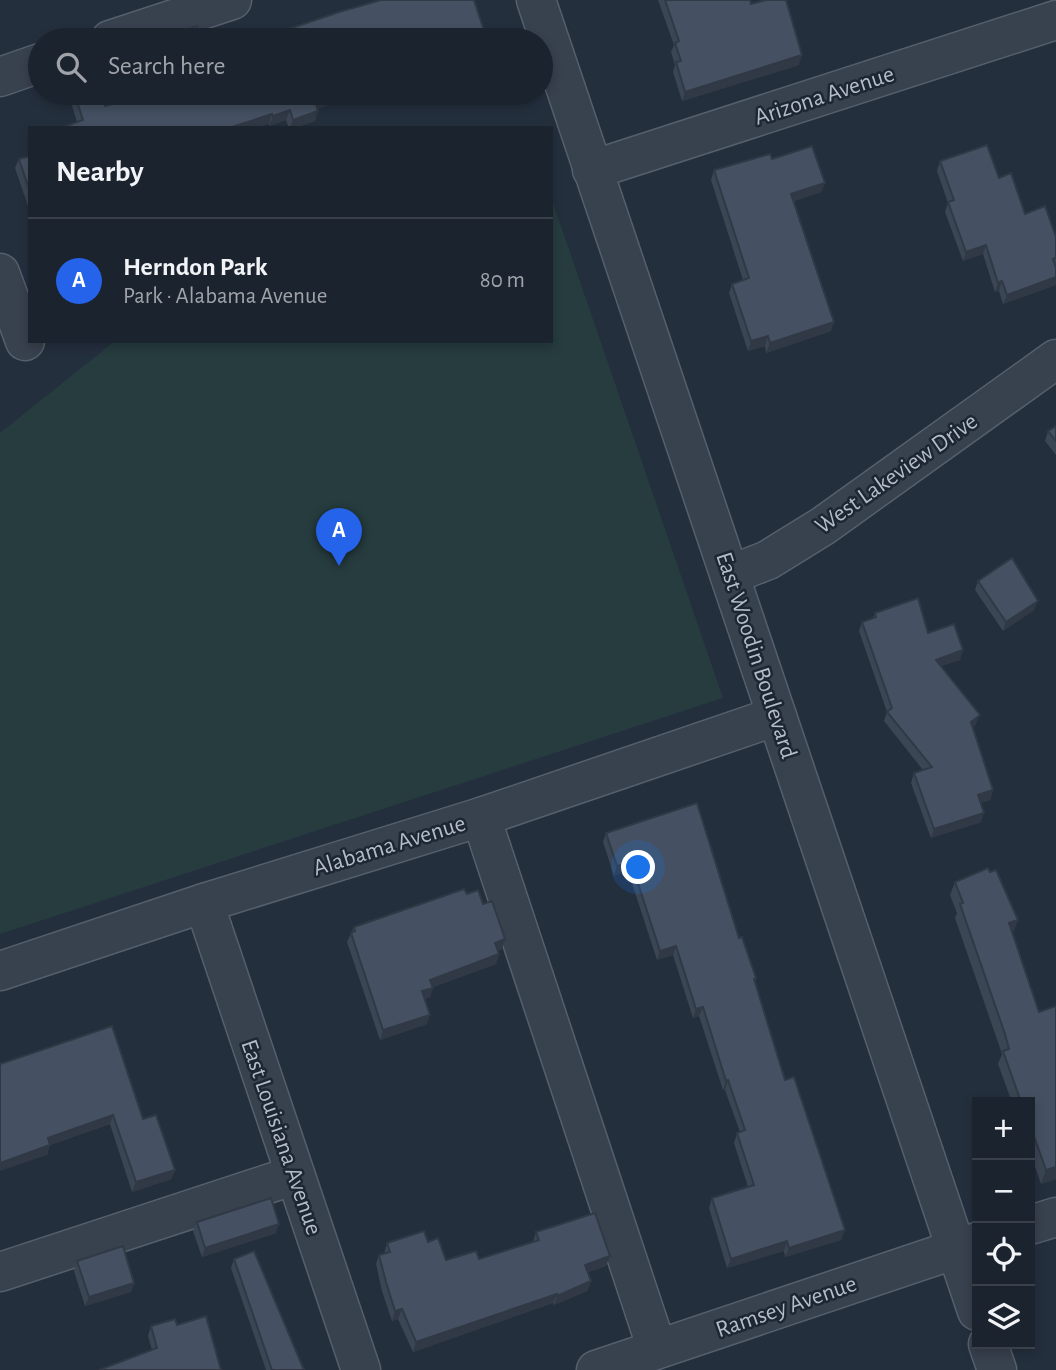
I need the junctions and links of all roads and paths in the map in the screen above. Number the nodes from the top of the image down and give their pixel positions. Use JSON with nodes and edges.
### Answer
{"nodes":[{"id":1,"x":232,"y":0,"type":"edge"},
{"id":2,"x":537,"y":0,"type":"edge"},
{"id":3,"x":1056,"y":20,"type":"edge"},
{"id":4,"x":147,"y":28,"type":"edge"},
{"id":5,"x":544,"y":28,"type":"edge"},
{"id":6,"x":553,"y":63,"type":"edge"},
{"id":7,"x":28,"y":67,"type":"edge"},
{"id":8,"x":0,"y":77,"type":"edge"},
{"id":9,"x":575,"y":149,"type":"edge"},
{"id":10,"x":0,"y":274,"type":"edge"},
{"id":11,"x":18,"y":347,"type":"edge"},
{"id":12,"x":1056,"y":359,"type":"edge"},
{"id":13,"x":730,"y":575,"type":"junction"},
{"id":14,"x":777,"y":716,"type":"junction"},
{"id":15,"x":481,"y":817,"type":"junction"},
{"id":16,"x":204,"y":903,"type":"junction"},
{"id":17,"x":0,"y":971,"type":"edge"},
{"id":18,"x":295,"y":1175,"type":"junction"},
{"id":19,"x":1056,"y":1217,"type":"edge"},
{"id":20,"x":1035,"y":1223,"type":"edge"},
{"id":21,"x":967,"y":1245,"type":"edge"},
{"id":22,"x":0,"y":1272,"type":"edge"},
{"id":23,"x":973,"y":1286,"type":"edge"},
{"id":24,"x":657,"y":1349,"type":"junction"},
{"id":25,"x":990,"y":1349,"type":"edge"},
{"id":26,"x":361,"y":1370,"type":"edge"},
{"id":27,"x":596,"y":1370,"type":"edge"},
{"id":28,"x":997,"y":1370,"type":"edge"}],
"edges":[{"from":1,"to":4,"type":"street"},
{"from":2,"to":5,"type":"street","name":"East Woodin Boulevard"},
{"from":3,"to":9,"type":"street","name":"Arizona Avenue"},
{"from":6,"to":9,"type":"street","name":"East Woodin Boulevard"},
{"from":7,"to":8,"type":"street"},
{"from":9,"to":13,"type":"street","name":"East Woodin Boulevard"},
{"from":10,"to":11,"type":"street"},
{"from":12,"to":13,"type":"street","name":"West Lakeview Drive"},
{"from":13,"to":14,"type":"street","name":"East Woodin Boulevard"},
{"from":14,"to":15,"type":"street","name":"Alabama Avenue"},
{"from":14,"to":21,"type":"street","name":"East Woodin Boulevard"},
{"from":15,"to":16,"type":"street","name":"Alabama Avenue"},
{"from":15,"to":24,"type":"street"},
{"from":16,"to":17,"type":"street","name":"Alabama Avenue"},
{"from":16,"to":18,"type":"street","name":"East Louisiana Avenue"},
{"from":18,"to":22,"type":"street"},
{"from":18,"to":26,"type":"street","name":"East Louisiana Avenue"},
{"from":19,"to":20,"type":"street"},
{"from":21,"to":23,"type":"street","name":"East Woodin Boulevard"},
{"from":21,"to":24,"type":"street","name":"Ramsey Avenue"},
{"from":24,"to":27,"type":"street","name":"Ramsey Avenue"},
{"from":25,"to":28,"type":"street"}]}
